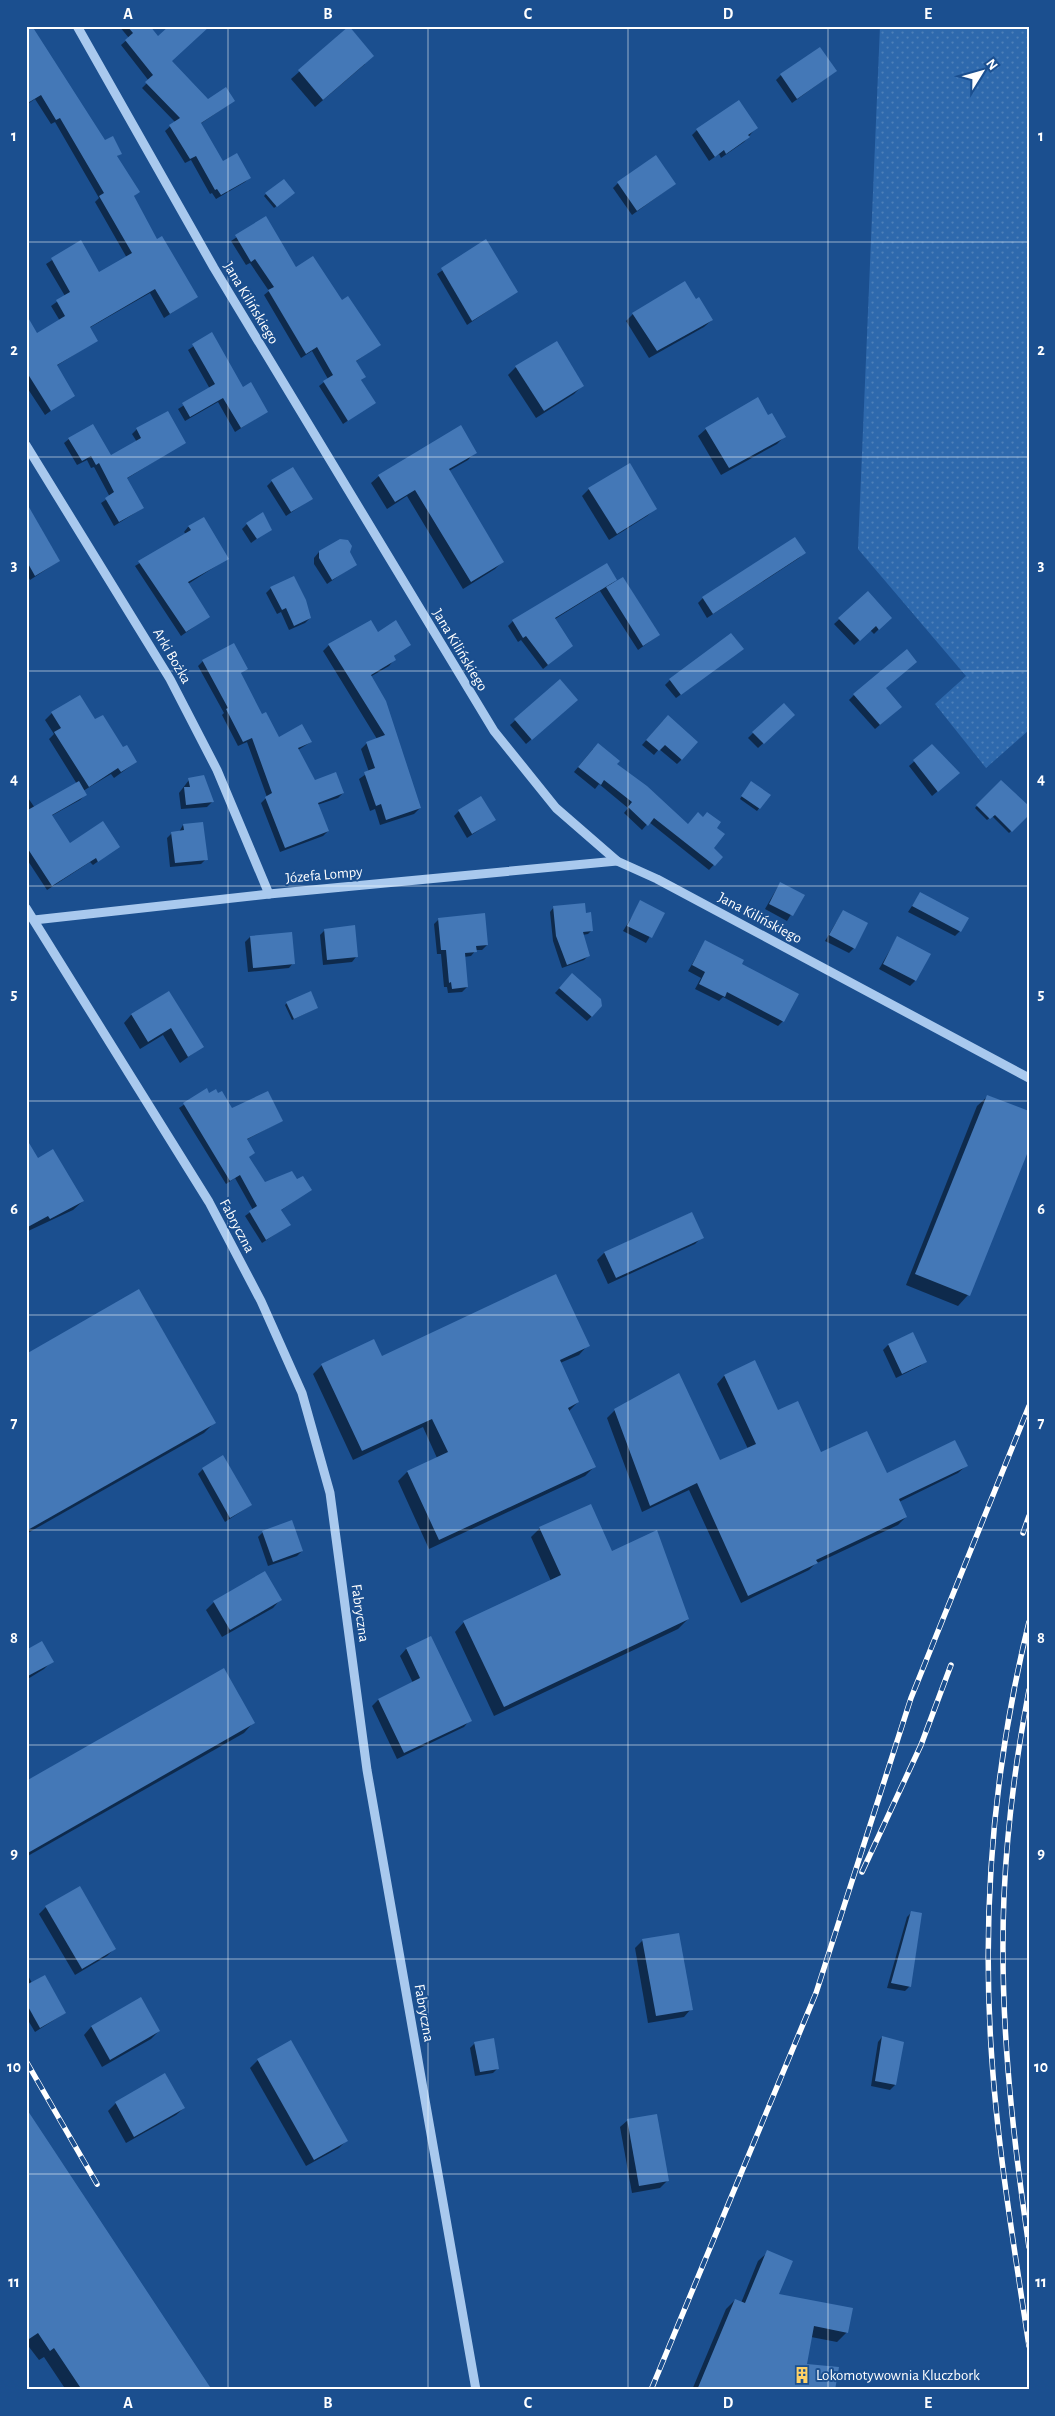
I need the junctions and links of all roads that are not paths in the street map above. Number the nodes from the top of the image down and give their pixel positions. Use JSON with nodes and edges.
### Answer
{"nodes":[{"id":1,"x":76,"y":26,"type":"edge"},
{"id":2,"x":26,"y":445,"type":"edge"},
{"id":3,"x":616,"y":861,"type":"junction"},
{"id":4,"x":268,"y":894,"type":"junction"},
{"id":5,"x":26,"y":908,"type":"edge"},
{"id":6,"x":34,"y":920,"type":"junction"},
{"id":7,"x":1029,"y":1078,"type":"edge"},
{"id":8,"x":476,"y":2390,"type":"edge"}],
"edges":[{"from":1,"to":3,"type":"street","name":"Jana Kilińskiego"},
{"from":2,"to":4,"type":"street","name":"Arki Bożka"},
{"from":3,"to":4,"type":"street","name":"Józefa Lompy"},
{"from":3,"to":7,"type":"street","name":"Jana Kilińskiego"},
{"from":4,"to":6,"type":"street","name":"Józefa Lompy"},
{"from":5,"to":6,"type":"street","name":"Fabryczna"},
{"from":6,"to":8,"type":"street","name":"Fabryczna"}]}
